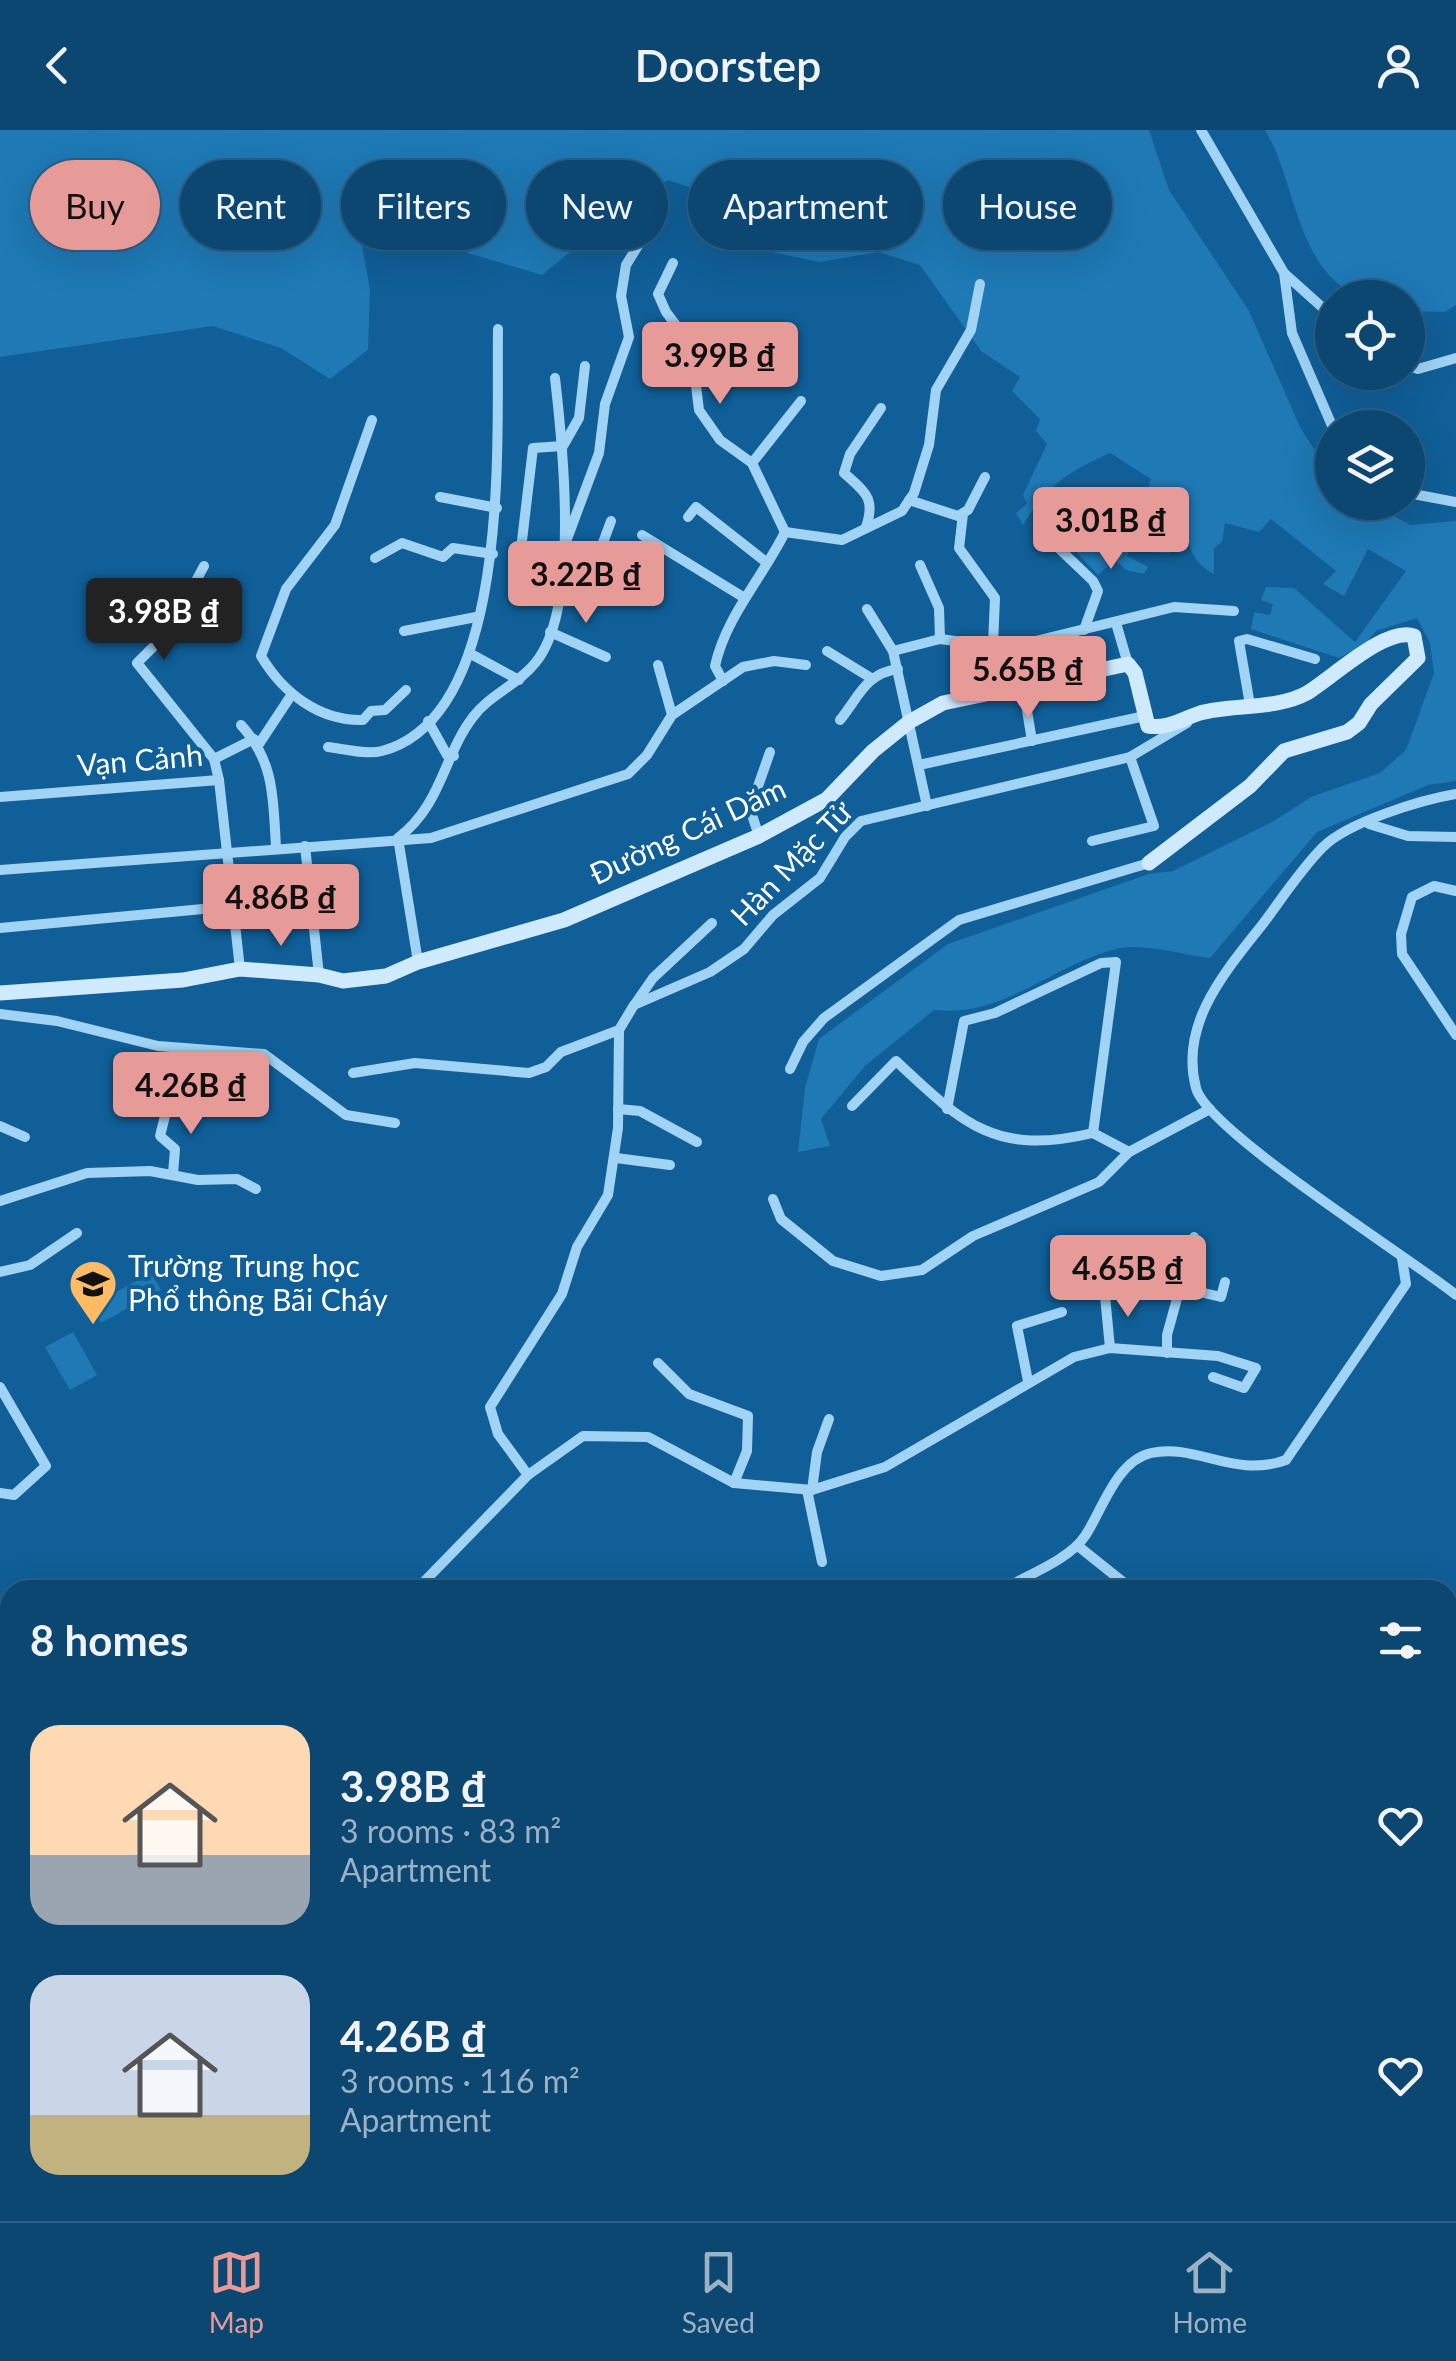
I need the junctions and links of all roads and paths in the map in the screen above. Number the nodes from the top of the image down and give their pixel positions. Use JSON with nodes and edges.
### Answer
{"nodes":[{"id":1,"x":1201,"y":130,"type":"edge"},
{"id":2,"x":633,"y":250,"type":"edge"},
{"id":3,"x":673,"y":262,"type":"dead end"},
{"id":4,"x":1284,"y":273,"type":"junction"},
{"id":5,"x":980,"y":284,"type":"dead end"},
{"id":6,"x":1315,"y":301,"type":"edge"},
{"id":7,"x":498,"y":329,"type":"dead end"},
{"id":8,"x":1456,"y":358,"type":"edge"},
{"id":9,"x":585,"y":366,"type":"dead end"},
{"id":10,"x":1425,"y":367,"type":"edge"},
{"id":11,"x":554,"y":378,"type":"dead end"},
{"id":12,"x":800,"y":401,"type":"dead end"},
{"id":13,"x":880,"y":408,"type":"dead end"},
{"id":14,"x":1325,"y":410,"type":"edge"},
{"id":15,"x":372,"y":420,"type":"dead end"},
{"id":16,"x":563,"y":446,"type":"junction"},
{"id":17,"x":752,"y":463,"type":"junction"},
{"id":18,"x":985,"y":477,"type":"dead end"},
{"id":19,"x":440,"y":496,"type":"dead end"},
{"id":20,"x":1425,"y":496,"type":"edge"},
{"id":21,"x":909,"y":500,"type":"junction"},
{"id":22,"x":1456,"y":502,"type":"edge"},
{"id":23,"x":497,"y":508,"type":"junction"},
{"id":24,"x":962,"y":514,"type":"junction"},
{"id":25,"x":688,"y":517,"type":"dead end"},
{"id":26,"x":611,"y":521,"type":"dead end"},
{"id":27,"x":866,"y":527,"type":"junction"},
{"id":28,"x":785,"y":532,"type":"junction"},
{"id":29,"x":642,"y":535,"type":"dead end"},
{"id":30,"x":1048,"y":538,"type":"dead end"},
{"id":31,"x":521,"y":549,"type":"dead end"},
{"id":32,"x":563,"y":549,"type":"junction"},
{"id":33,"x":493,"y":554,"type":"junction"},
{"id":34,"x":375,"y":558,"type":"dead end"},
{"id":35,"x":766,"y":562,"type":"junction"},
{"id":36,"x":920,"y":564,"type":"dead end"},
{"id":37,"x":204,"y":566,"type":"dead end"},
{"id":38,"x":563,"y":576,"type":"junction"},
{"id":39,"x":743,"y":597,"type":"junction"},
{"id":40,"x":868,"y":609,"type":"dead end"},
{"id":41,"x":1234,"y":612,"type":"dead end"},
{"id":42,"x":476,"y":617,"type":"junction"},
{"id":43,"x":1116,"y":623,"type":"junction"},
{"id":44,"x":404,"y":630,"type":"dead end"},
{"id":45,"x":1084,"y":630,"type":"junction"},
{"id":46,"x":550,"y":632,"type":"junction"},
{"id":47,"x":940,"y":639,"type":"junction"},
{"id":48,"x":993,"y":645,"type":"junction"},
{"id":49,"x":827,"y":650,"type":"dead end"},
{"id":50,"x":893,"y":651,"type":"junction"},
{"id":51,"x":468,"y":652,"type":"junction"},
{"id":52,"x":606,"y":656,"type":"dead end"},
{"id":53,"x":1315,"y":659,"type":"dead end"},
{"id":54,"x":806,"y":664,"type":"dead end"},
{"id":55,"x":1128,"y":664,"type":"junction"},
{"id":56,"x":658,"y":665,"type":"dead end"},
{"id":57,"x":898,"y":669,"type":"junction"},
{"id":58,"x":871,"y":678,"type":"junction"},
{"id":59,"x":519,"y":680,"type":"junction"},
{"id":60,"x":724,"y":681,"type":"junction"},
{"id":61,"x":1023,"y":686,"type":"junction"},
{"id":62,"x":406,"y":690,"type":"dead end"},
{"id":63,"x":292,"y":694,"type":"junction"},
{"id":64,"x":1250,"y":706,"type":"junction"},
{"id":65,"x":1200,"y":713,"type":"junction"},
{"id":66,"x":672,"y":715,"type":"junction"},
{"id":67,"x":1145,"y":716,"type":"junction"},
{"id":68,"x":840,"y":720,"type":"dead end"},
{"id":69,"x":428,"y":721,"type":"junction"},
{"id":70,"x":909,"y":722,"type":"junction"},
{"id":71,"x":241,"y":724,"type":"dead end"},
{"id":72,"x":256,"y":741,"type":"junction"},
{"id":73,"x":1032,"y":741,"type":"junction"},
{"id":74,"x":328,"y":747,"type":"dead end"},
{"id":75,"x":770,"y":752,"type":"dead end"},
{"id":76,"x":454,"y":756,"type":"junction"},
{"id":77,"x":1130,"y":757,"type":"junction"},
{"id":78,"x":214,"y":760,"type":"junction"},
{"id":79,"x":920,"y":765,"type":"junction"},
{"id":80,"x":219,"y":780,"type":"junction"},
{"id":81,"x":1456,"y":794,"type":"edge"},
{"id":82,"x":0,"y":796,"type":"edge"},
{"id":83,"x":928,"y":806,"type":"junction"},
{"id":84,"x":1368,"y":823,"type":"junction"},
{"id":85,"x":759,"y":836,"type":"junction"},
{"id":86,"x":1456,"y":837,"type":"edge"},
{"id":87,"x":398,"y":838,"type":"junction"},
{"id":88,"x":1092,"y":841,"type":"dead end"},
{"id":89,"x":305,"y":846,"type":"junction"},
{"id":90,"x":276,"y":847,"type":"junction"},
{"id":91,"x":229,"y":852,"type":"junction"},
{"id":92,"x":1150,"y":863,"type":"joint"},
{"id":93,"x":0,"y":870,"type":"edge"},
{"id":94,"x":1456,"y":891,"type":"edge"},
{"id":95,"x":234,"y":906,"type":"junction"},
{"id":96,"x":712,"y":923,"type":"dead end"},
{"id":97,"x":0,"y":928,"type":"edge"},
{"id":98,"x":418,"y":962,"type":"junction"},
{"id":99,"x":240,"y":969,"type":"junction"},
{"id":100,"x":318,"y":974,"type":"junction"},
{"id":101,"x":0,"y":993,"type":"edge"},
{"id":102,"x":634,"y":1005,"type":"junction"},
{"id":103,"x":0,"y":1014,"type":"edge"},
{"id":104,"x":619,"y":1030,"type":"junction"},
{"id":105,"x":1456,"y":1035,"type":"edge"},
{"id":106,"x":790,"y":1069,"type":"dead end"},
{"id":107,"x":354,"y":1072,"type":"dead end"},
{"id":108,"x":170,"y":1096,"type":"dead end"},
{"id":109,"x":852,"y":1106,"type":"dead end"},
{"id":110,"x":946,"y":1108,"type":"junction"},
{"id":111,"x":1210,"y":1108,"type":"junction"},
{"id":112,"x":618,"y":1109,"type":"junction"},
{"id":113,"x":395,"y":1123,"type":"dead end"},
{"id":114,"x":0,"y":1126,"type":"edge"},
{"id":115,"x":1093,"y":1133,"type":"junction"},
{"id":116,"x":25,"y":1137,"type":"dead end"},
{"id":117,"x":697,"y":1142,"type":"dead end"},
{"id":118,"x":1128,"y":1152,"type":"junction"},
{"id":119,"x":616,"y":1158,"type":"junction"},
{"id":120,"x":670,"y":1165,"type":"dead end"},
{"id":121,"x":173,"y":1174,"type":"junction"},
{"id":122,"x":256,"y":1189,"type":"dead end"},
{"id":123,"x":773,"y":1198,"type":"dead end"},
{"id":124,"x":0,"y":1201,"type":"edge"},
{"id":125,"x":77,"y":1233,"type":"dead end"},
{"id":126,"x":1194,"y":1237,"type":"dead end"},
{"id":127,"x":1402,"y":1257,"type":"junction"},
{"id":128,"x":0,"y":1272,"type":"edge"},
{"id":129,"x":1224,"y":1282,"type":"dead end"},
{"id":130,"x":1183,"y":1288,"type":"junction"},
{"id":131,"x":1456,"y":1295,"type":"edge"},
{"id":132,"x":1105,"y":1296,"type":"dead end"},
{"id":133,"x":1062,"y":1312,"type":"dead end"},
{"id":134,"x":1110,"y":1348,"type":"junction"},
{"id":135,"x":1167,"y":1353,"type":"junction"},
{"id":136,"x":658,"y":1364,"type":"dead end"},
{"id":137,"x":1213,"y":1377,"type":"dead end"},
{"id":138,"x":1028,"y":1380,"type":"junction"},
{"id":139,"x":0,"y":1387,"type":"edge"},
{"id":140,"x":829,"y":1419,"type":"dead end"},
{"id":141,"x":528,"y":1475,"type":"junction"},
{"id":142,"x":734,"y":1483,"type":"junction"},
{"id":143,"x":809,"y":1490,"type":"junction"},
{"id":144,"x":0,"y":1494,"type":"edge"},
{"id":145,"x":1078,"y":1546,"type":"junction"},
{"id":146,"x":822,"y":1562,"type":"dead end"},
{"id":147,"x":426,"y":1580,"type":"edge"},
{"id":148,"x":1019,"y":1580,"type":"edge"},
{"id":149,"x":1120,"y":1580,"type":"edge"}],
"edges":[{"from":1,"to":4,"type":"street"},
{"from":2,"to":32,"type":"street"},
{"from":3,"to":17,"type":"street"},
{"from":4,"to":6,"type":"street"},
{"from":4,"to":14,"type":"street"},
{"from":5,"to":21,"type":"street"},
{"from":7,"to":23,"type":"street"},
{"from":8,"to":10,"type":"street"},
{"from":9,"to":16,"type":"street"},
{"from":11,"to":16,"type":"street"},
{"from":12,"to":17,"type":"street"},
{"from":13,"to":27,"type":"street"},
{"from":15,"to":63,"type":"street"},
{"from":16,"to":31,"type":"street"},
{"from":16,"to":32,"type":"street"},
{"from":17,"to":28,"type":"street"},
{"from":18,"to":24,"type":"street"},
{"from":19,"to":23,"type":"street"},
{"from":20,"to":22,"type":"street"},
{"from":21,"to":24,"type":"street"},
{"from":21,"to":27,"type":"street"},
{"from":23,"to":33,"type":"street"},
{"from":24,"to":48,"type":"street"},
{"from":25,"to":35,"type":"street"},
{"from":26,"to":38,"type":"street"},
{"from":27,"to":28,"type":"street"},
{"from":28,"to":35,"type":"street"},
{"from":29,"to":39,"type":"street"},
{"from":30,"to":45,"type":"street"},
{"from":32,"to":38,"type":"street"},
{"from":33,"to":34,"type":"street"},
{"from":33,"to":42,"type":"street"},
{"from":35,"to":39,"type":"street"},
{"from":36,"to":47,"type":"street"},
{"from":37,"to":78,"type":"street"},
{"from":38,"to":46,"type":"street"},
{"from":39,"to":60,"type":"street"},
{"from":40,"to":50,"type":"street"},
{"from":41,"to":43,"type":"street"},
{"from":42,"to":44,"type":"street"},
{"from":42,"to":51,"type":"street"},
{"from":43,"to":45,"type":"street"},
{"from":43,"to":55,"type":"street"},
{"from":45,"to":48,"type":"street"},
{"from":46,"to":52,"type":"street"},
{"from":46,"to":59,"type":"street"},
{"from":47,"to":48,"type":"street"},
{"from":47,"to":50,"type":"street"},
{"from":49,"to":58,"type":"street"},
{"from":50,"to":57,"type":"street"},
{"from":51,"to":59,"type":"street"},
{"from":51,"to":69,"type":"street"},
{"from":53,"to":64,"type":"street"},
{"from":54,"to":60,"type":"street"},
{"from":55,"to":61,"type":"street","name":"Đường Cái Dăm"},
{"from":55,"to":67,"type":"street"},
{"from":56,"to":66,"type":"street"},
{"from":57,"to":58,"type":"street"},
{"from":57,"to":70,"type":"street"},
{"from":58,"to":68,"type":"street"},
{"from":59,"to":76,"type":"street"},
{"from":60,"to":66,"type":"street"},
{"from":61,"to":70,"type":"street","name":"Đường Cái Dăm"},
{"from":61,"to":73,"type":"street"},
{"from":62,"to":63,"type":"street"},
{"from":63,"to":72,"type":"street"},
{"from":64,"to":65,"type":"street"},
{"from":64,"to":92,"type":"street"},
{"from":65,"to":67,"type":"street"},
{"from":65,"to":77,"type":"street","name":"Hàn Mặc Tử"},
{"from":66,"to":87,"type":"street"},
{"from":67,"to":73,"type":"street"},
{"from":69,"to":74,"type":"street"},
{"from":69,"to":76,"type":"street"},
{"from":70,"to":79,"type":"street"},
{"from":70,"to":85,"type":"street","name":"Đường Cái Dăm"},
{"from":71,"to":72,"type":"street"},
{"from":72,"to":78,"type":"street","name":"Vạn Cảnh"},
{"from":72,"to":90,"type":"street"},
{"from":73,"to":79,"type":"street"},
{"from":75,"to":85,"type":"street"},
{"from":76,"to":87,"type":"street"},
{"from":77,"to":83,"type":"street","name":"Hàn Mặc Tử"},
{"from":77,"to":88,"type":"street"},
{"from":78,"to":80,"type":"street","name":"Vạn Cảnh"},
{"from":79,"to":83,"type":"street"},
{"from":80,"to":82,"type":"street","name":"Vạn Cảnh"},
{"from":80,"to":91,"type":"street"},
{"from":81,"to":84,"type":"street"},
{"from":83,"to":102,"type":"street","name":"Hàn Mặc Tử"},
{"from":84,"to":86,"type":"street"},
{"from":84,"to":111,"type":"street"},
{"from":85,"to":98,"type":"street","name":"Đường Cái Dăm"},
{"from":87,"to":89,"type":"street"},
{"from":87,"to":98,"type":"street"},
{"from":89,"to":90,"type":"street"},
{"from":89,"to":100,"type":"street"},
{"from":90,"to":91,"type":"street"},
{"from":91,"to":93,"type":"street"},
{"from":91,"to":95,"type":"street"},
{"from":92,"to":106,"type":"street"},
{"from":94,"to":105,"type":"street"},
{"from":95,"to":97,"type":"street"},
{"from":95,"to":99,"type":"street"},
{"from":96,"to":102,"type":"street"},
{"from":98,"to":100,"type":"street","name":"Đường Cái Dăm"},
{"from":99,"to":100,"type":"street","name":"Đường Cái Dăm"},
{"from":99,"to":101,"type":"street","name":"Đường Cái Dăm"},
{"from":102,"to":104,"type":"street"},
{"from":103,"to":113,"type":"street"},
{"from":104,"to":107,"type":"street"},
{"from":104,"to":112,"type":"street"},
{"from":108,"to":121,"type":"street"},
{"from":109,"to":110,"type":"street"},
{"from":110,"to":115,"type":"street"},
{"from":110,"to":115,"type":"street"},
{"from":111,"to":118,"type":"street"},
{"from":111,"to":127,"type":"street"},
{"from":112,"to":117,"type":"street"},
{"from":112,"to":119,"type":"street"},
{"from":114,"to":116,"type":"street"},
{"from":115,"to":118,"type":"street"},
{"from":118,"to":123,"type":"street"},
{"from":119,"to":120,"type":"street"},
{"from":119,"to":141,"type":"street"},
{"from":121,"to":122,"type":"street"},
{"from":121,"to":124,"type":"street"},
{"from":125,"to":128,"type":"street"},
{"from":126,"to":130,"type":"street"},
{"from":127,"to":131,"type":"street"},
{"from":127,"to":145,"type":"street"},
{"from":129,"to":130,"type":"street"},
{"from":130,"to":135,"type":"street"},
{"from":132,"to":134,"type":"street"},
{"from":133,"to":138,"type":"street"},
{"from":134,"to":135,"type":"street"},
{"from":134,"to":138,"type":"street"},
{"from":135,"to":137,"type":"street"},
{"from":136,"to":142,"type":"street"},
{"from":138,"to":143,"type":"street"},
{"from":139,"to":144,"type":"street"},
{"from":140,"to":143,"type":"street"},
{"from":141,"to":142,"type":"street"},
{"from":141,"to":147,"type":"street"},
{"from":142,"to":143,"type":"street"},
{"from":143,"to":146,"type":"street"},
{"from":145,"to":148,"type":"street"},
{"from":145,"to":149,"type":"street"}]}
